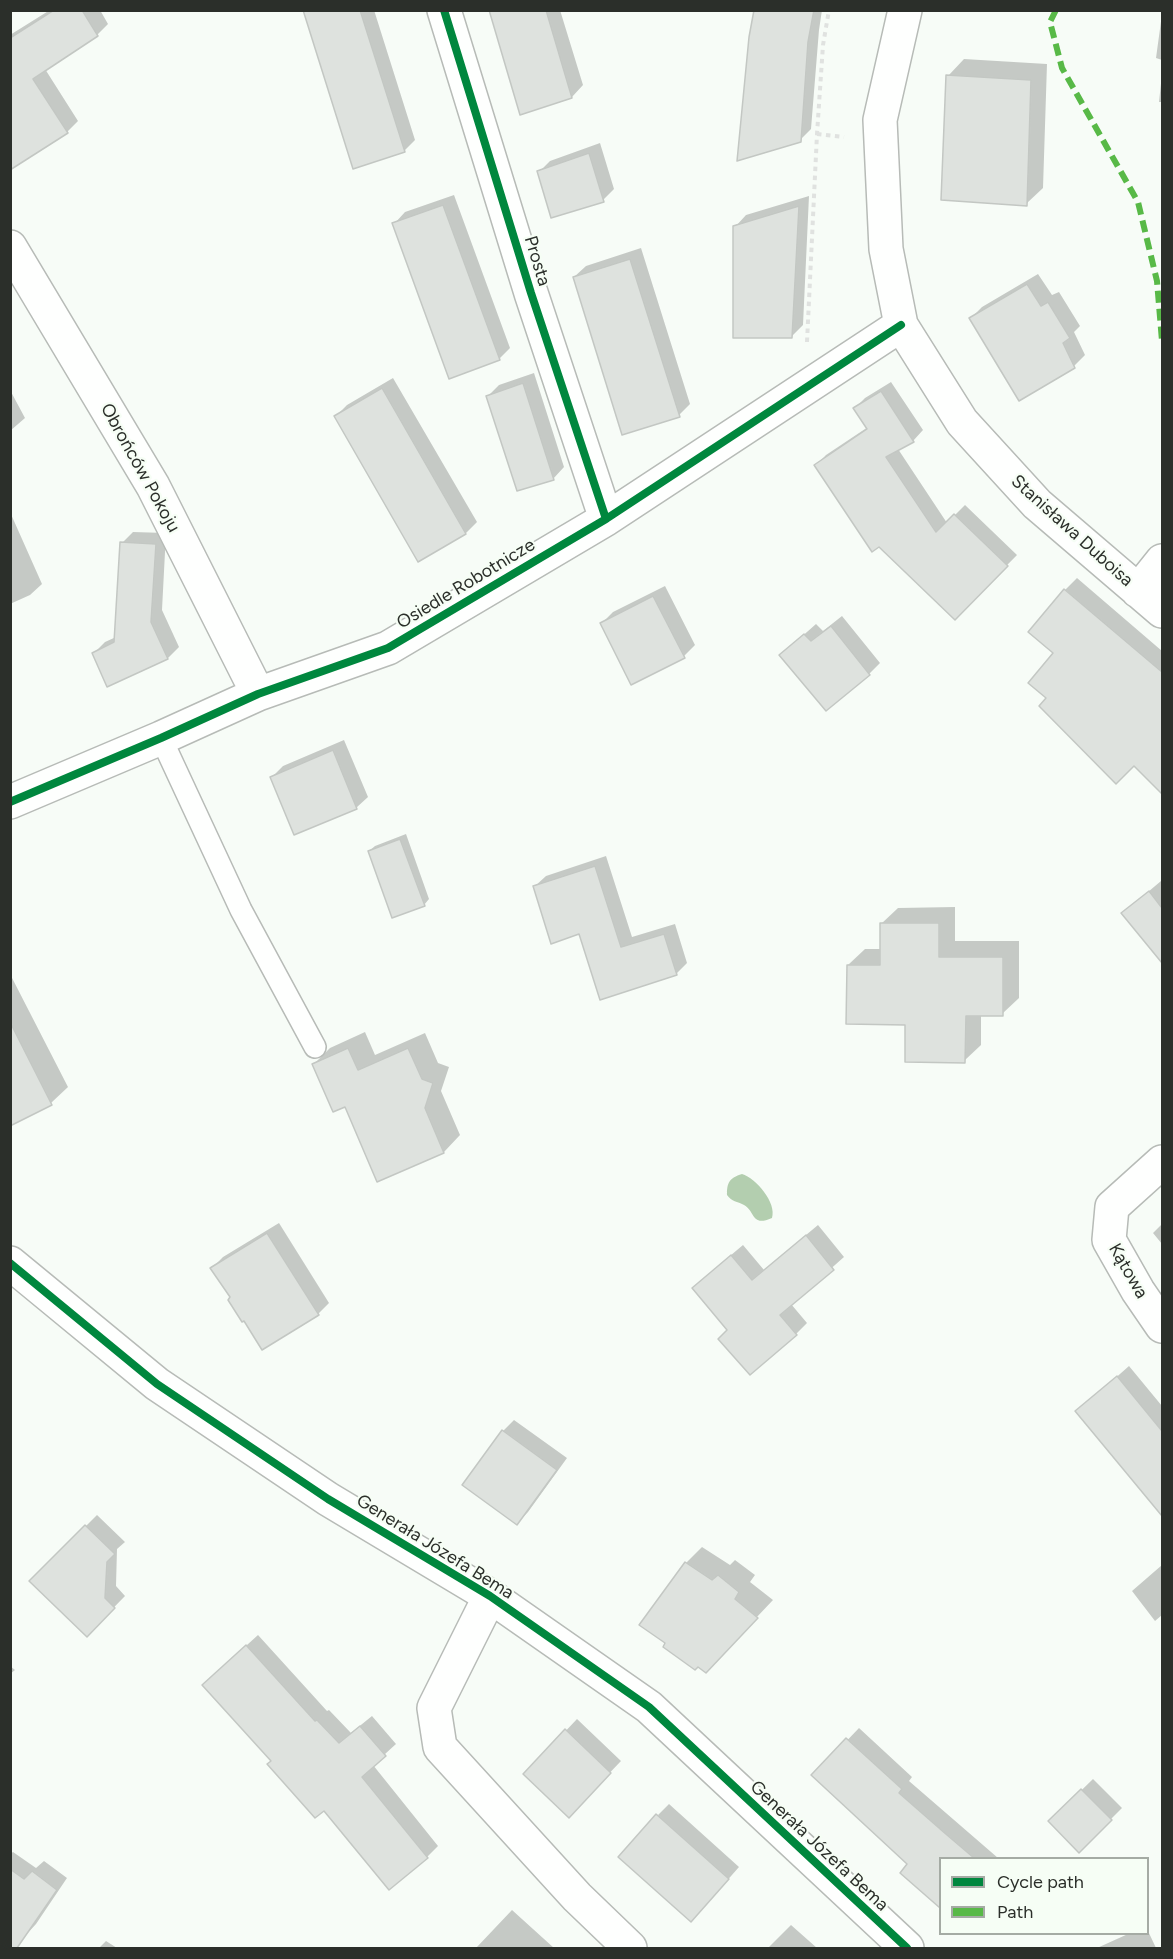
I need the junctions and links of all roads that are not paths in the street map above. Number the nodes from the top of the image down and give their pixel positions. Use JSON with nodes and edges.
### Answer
{"nodes":[{"id":1,"x":444,"y":10,"type":"edge"},
{"id":2,"x":905,"y":10,"type":"edge"},
{"id":3,"x":10,"y":247,"type":"edge"},
{"id":4,"x":901,"y":325,"type":"junction"},
{"id":5,"x":606,"y":519,"type":"junction"},
{"id":6,"x":1162,"y":561,"type":"edge"},
{"id":7,"x":1150,"y":601,"type":"edge"},
{"id":8,"x":258,"y":694,"type":"junction"},
{"id":9,"x":161,"y":738,"type":"junction"},
{"id":10,"x":10,"y":802,"type":"edge"},
{"id":11,"x":315,"y":1047,"type":"dead end"},
{"id":12,"x":1162,"y":1162,"type":"edge"},
{"id":13,"x":10,"y":1263,"type":"edge"},
{"id":14,"x":1162,"y":1326,"type":"edge"},
{"id":15,"x":490,"y":1596,"type":"junction"},
{"id":16,"x":630,"y":1948,"type":"edge"},
{"id":17,"x":907,"y":1948,"type":"edge"}],
"edges":[{"from":1,"to":5,"type":"street","name":"Prosta"},
{"from":2,"to":4,"type":"street","name":"Stanisława Duboisa"},
{"from":3,"to":8,"type":"street","name":"Obrońców Pokoju"},
{"from":4,"to":5,"type":"street","name":"Osiedle Robotnicze"},
{"from":4,"to":7,"type":"street","name":"Stanisława Duboisa"},
{"from":5,"to":8,"type":"street","name":"Osiedle Robotnicze"},
{"from":6,"to":7,"type":"street"},
{"from":8,"to":9,"type":"street","name":"Osiedle Robotnicze"},
{"from":9,"to":10,"type":"street","name":"Osiedle Robotnicze"},
{"from":9,"to":11,"type":"lane"},
{"from":12,"to":14,"type":"street","name":"Kątowa"},
{"from":13,"to":15,"type":"street","name":"Generała Józefa Bema"},
{"from":15,"to":16,"type":"street","name":"Generała Józefa Bema"},
{"from":15,"to":17,"type":"street","name":"Generała Józefa Bema"}]}
